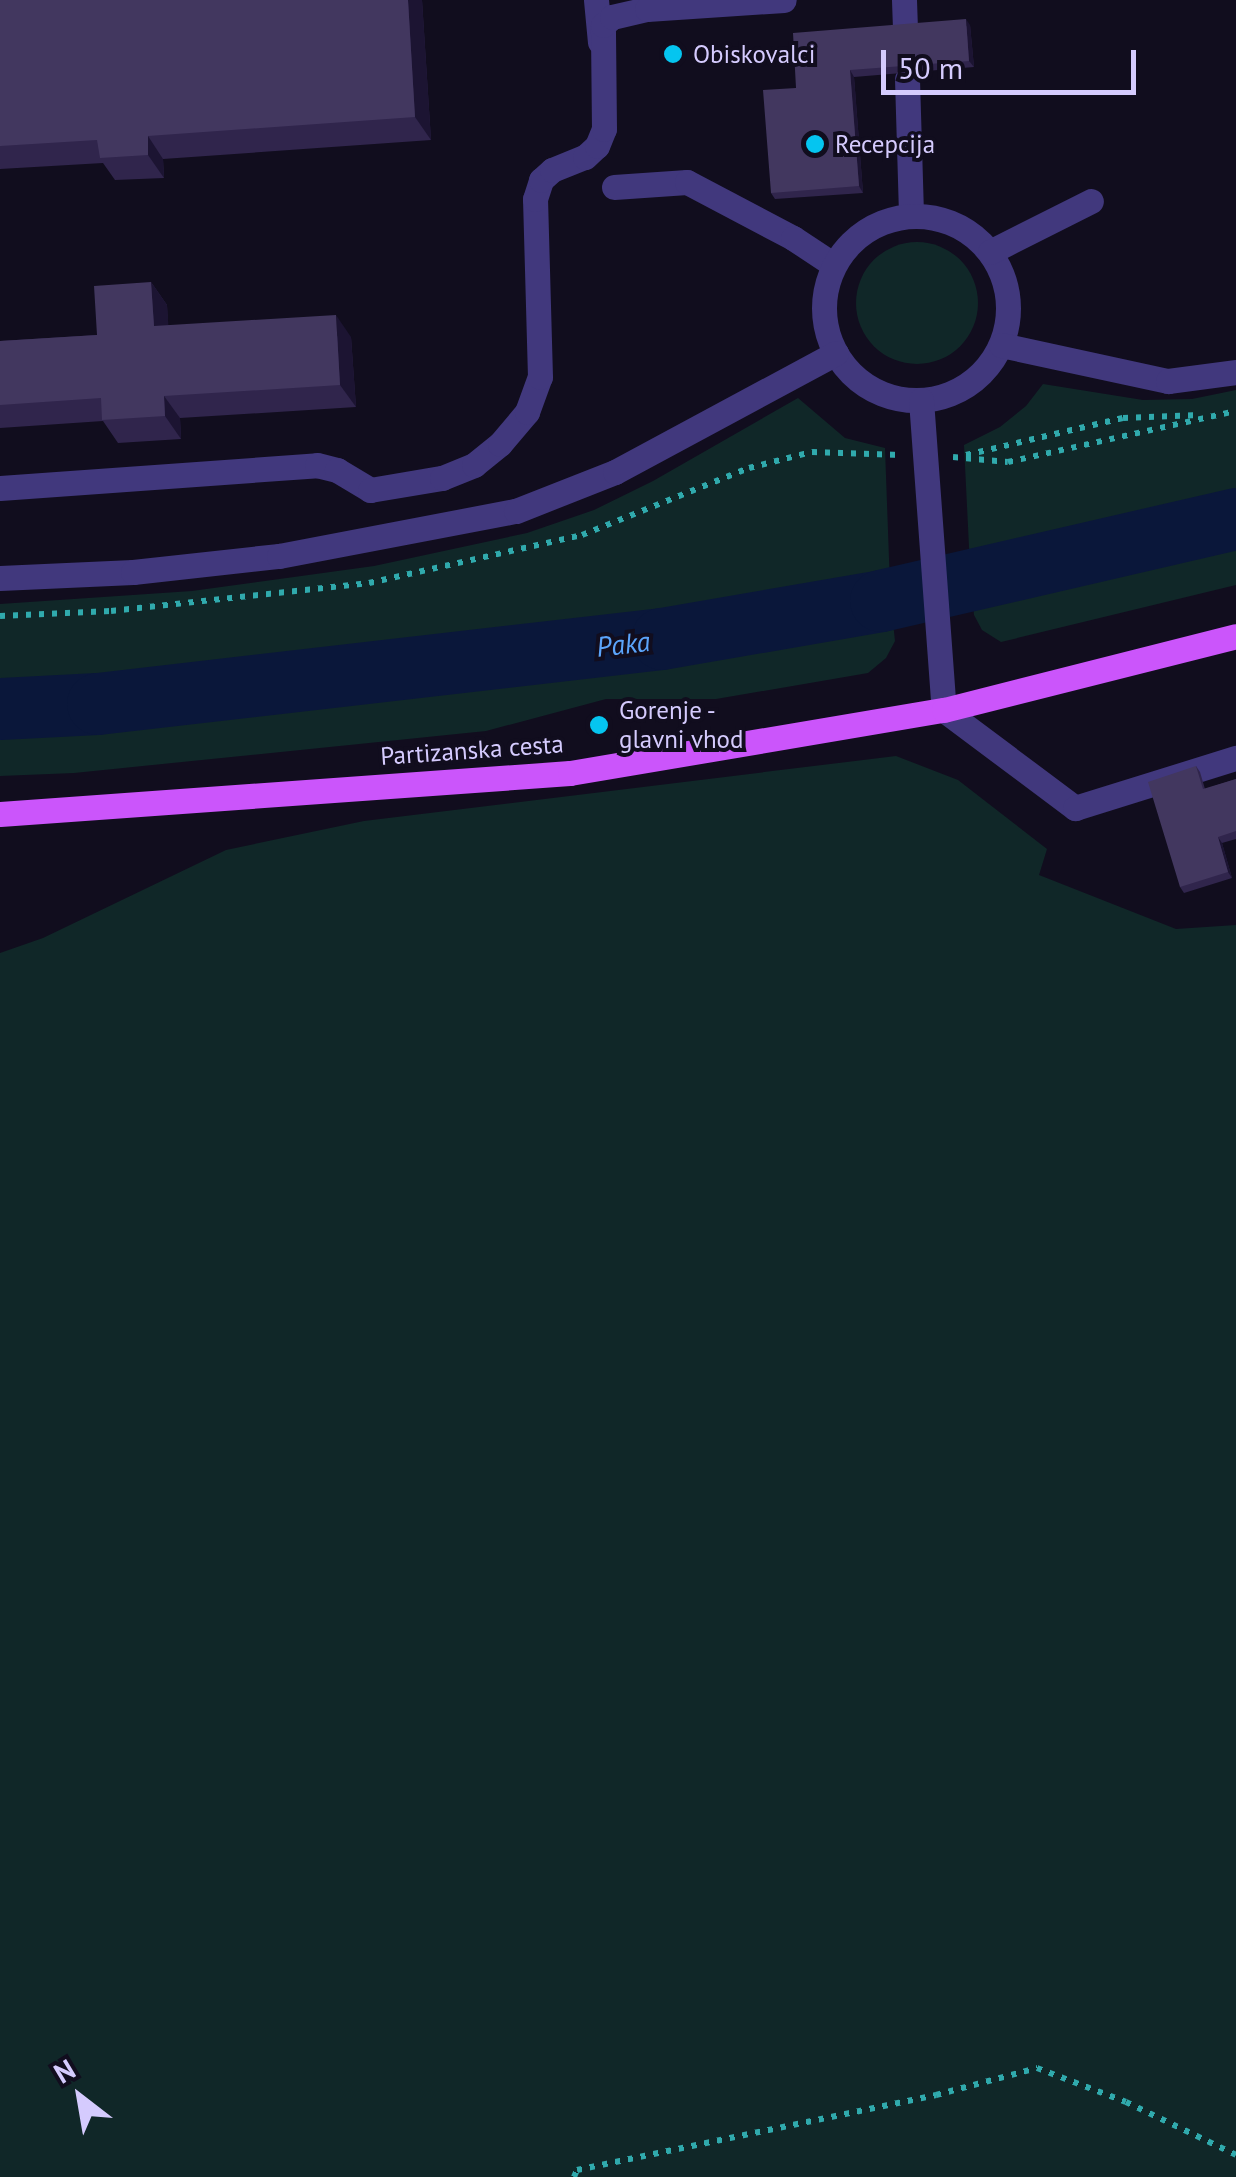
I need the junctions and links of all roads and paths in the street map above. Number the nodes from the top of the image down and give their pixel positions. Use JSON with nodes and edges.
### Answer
{"nodes":[{"id":1,"x":598,"y":0,"type":"edge"},
{"id":2,"x":784,"y":0,"type":"edge"},
{"id":3,"x":625,"y":13,"type":"junction"},
{"id":4,"x":600,"y":42,"type":"junction"},
{"id":5,"x":907,"y":79,"type":"dead end"},
{"id":6,"x":614,"y":187,"type":"dead end"},
{"id":7,"x":1091,"y":201,"type":"dead end"},
{"id":8,"x":912,"y":216,"type":"junction"},
{"id":9,"x":990,"y":252,"type":"junction"},
{"id":10,"x":834,"y":266,"type":"junction"},
{"id":11,"x":1001,"y":345,"type":"junction"},
{"id":12,"x":836,"y":353,"type":"junction"},
{"id":13,"x":1236,"y":372,"type":"edge"},
{"id":14,"x":920,"y":400,"type":"junction"},
{"id":15,"x":1236,"y":411,"type":"edge"},
{"id":16,"x":1220,"y":414,"type":"junction"},
{"id":17,"x":0,"y":488,"type":"edge"},
{"id":18,"x":0,"y":578,"type":"edge"},
{"id":19,"x":1236,"y":636,"type":"edge"},
{"id":20,"x":944,"y":710,"type":"junction"},
{"id":21,"x":1236,"y":758,"type":"edge"},
{"id":22,"x":0,"y":814,"type":"edge"},
{"id":23,"x":1236,"y":2156,"type":"edge"},
{"id":24,"x":574,"y":2177,"type":"edge"}],
"edges":[{"from":1,"to":3,"type":"street"},
{"from":1,"to":4,"type":"street"},
{"from":2,"to":3,"type":"street"},
{"from":3,"to":4,"type":"street"},
{"from":4,"to":17,"type":"street"},
{"from":5,"to":8,"type":"street"},
{"from":6,"to":10,"type":"street"},
{"from":7,"to":9,"type":"street"},
{"from":8,"to":9,"type":"street"},
{"from":8,"to":10,"type":"street"},
{"from":9,"to":11,"type":"street"},
{"from":10,"to":12,"type":"street"},
{"from":11,"to":13,"type":"street"},
{"from":11,"to":14,"type":"street"},
{"from":12,"to":14,"type":"street"},
{"from":12,"to":18,"type":"street"},
{"from":14,"to":20,"type":"street"},
{"from":15,"to":16,"type":"path"},
{"from":16,"to":16,"type":"path"},
{"from":19,"to":20,"type":"main road","name":"Partizanska cesta"},
{"from":20,"to":21,"type":"street"},
{"from":20,"to":22,"type":"main road","name":"Partizanska cesta"},
{"from":23,"to":24,"type":"path"}]}
